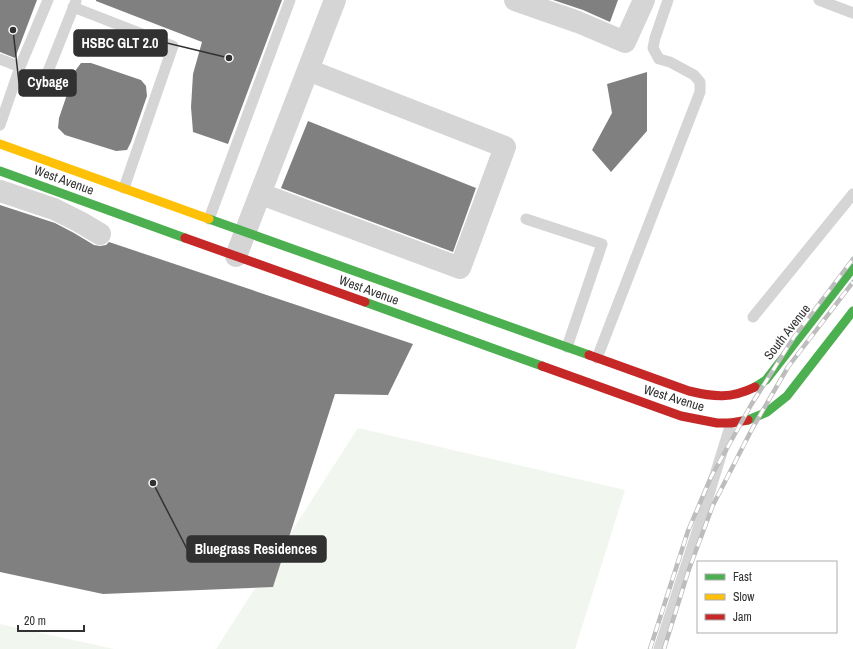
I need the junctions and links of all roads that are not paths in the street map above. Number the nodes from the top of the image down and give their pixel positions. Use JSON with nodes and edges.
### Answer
{"nodes":[{"id":1,"x":48,"y":0,"type":"edge"},
{"id":2,"x":290,"y":0,"type":"edge"},
{"id":3,"x":335,"y":0,"type":"edge"},
{"id":4,"x":515,"y":0,"type":"edge"},
{"id":5,"x":644,"y":0,"type":"edge"},
{"id":6,"x":668,"y":0,"type":"edge"},
{"id":7,"x":819,"y":0,"type":"edge"},
{"id":8,"x":75,"y":3,"type":"edge"},
{"id":9,"x":853,"y":13,"type":"edge"},
{"id":10,"x":0,"y":59,"type":"edge"},
{"id":11,"x":20,"y":67,"type":"junction"},
{"id":12,"x":308,"y":70,"type":"junction"},
{"id":13,"x":47,"y":74,"type":"dead end"},
{"id":14,"x":0,"y":125,"type":"edge"},
{"id":15,"x":0,"y":144,"type":"edge"},
{"id":16,"x":0,"y":171,"type":"edge"},
{"id":17,"x":124,"y":188,"type":"junction"},
{"id":18,"x":0,"y":191,"type":"edge"},
{"id":19,"x":261,"y":194,"type":"junction"},
{"id":20,"x":853,"y":194,"type":"edge"},
{"id":21,"x":209,"y":219,"type":"junction"},
{"id":22,"x":526,"y":219,"type":"dead end"},
{"id":23,"x":246,"y":232,"type":"junction"},
{"id":24,"x":100,"y":234,"type":"dead end"},
{"id":25,"x":236,"y":256,"type":"junction"},
{"id":26,"x":853,"y":268,"type":"edge"},
{"id":27,"x":853,"y":311,"type":"edge"},
{"id":28,"x":753,"y":317,"type":"dead end"},
{"id":29,"x":567,"y":347,"type":"junction"},
{"id":30,"x":597,"y":358,"type":"junction"},
{"id":31,"x":730,"y":396,"type":"joint"},
{"id":32,"x":731,"y":422,"type":"junction"},
{"id":33,"x":659,"y":649,"type":"edge"}],
"edges":[{"from":1,"to":11,"type":"lane"},
{"from":2,"to":21,"type":"lane"},
{"from":3,"to":12,"type":"street"},
{"from":4,"to":5,"type":"street"},
{"from":6,"to":30,"type":"lane"},
{"from":7,"to":9,"type":"lane"},
{"from":8,"to":13,"type":"lane"},
{"from":8,"to":17,"type":"lane"},
{"from":10,"to":11,"type":"lane"},
{"from":11,"to":14,"type":"lane"},
{"from":12,"to":19,"type":"street"},
{"from":12,"to":19,"type":"street"},
{"from":15,"to":17,"type":"main road","name":"West Avenue"},
{"from":16,"to":25,"type":"main road","name":"West Avenue"},
{"from":17,"to":21,"type":"main road","name":"West Avenue"},
{"from":18,"to":24,"type":"street"},
{"from":19,"to":23,"type":"street"},
{"from":20,"to":28,"type":"lane"},
{"from":21,"to":23,"type":"main road","name":"West Avenue"},
{"from":22,"to":29,"type":"lane"},
{"from":23,"to":25,"type":"street"},
{"from":23,"to":29,"type":"main road","name":"West Avenue"},
{"from":25,"to":32,"type":"main road","name":"West Avenue"},
{"from":26,"to":31,"type":"main road","name":"South Avenue"},
{"from":27,"to":32,"type":"main road"},
{"from":29,"to":30,"type":"main road","name":"West Avenue"},
{"from":30,"to":31,"type":"main road","name":"West Avenue"},
{"from":32,"to":33,"type":"lane"}]}
